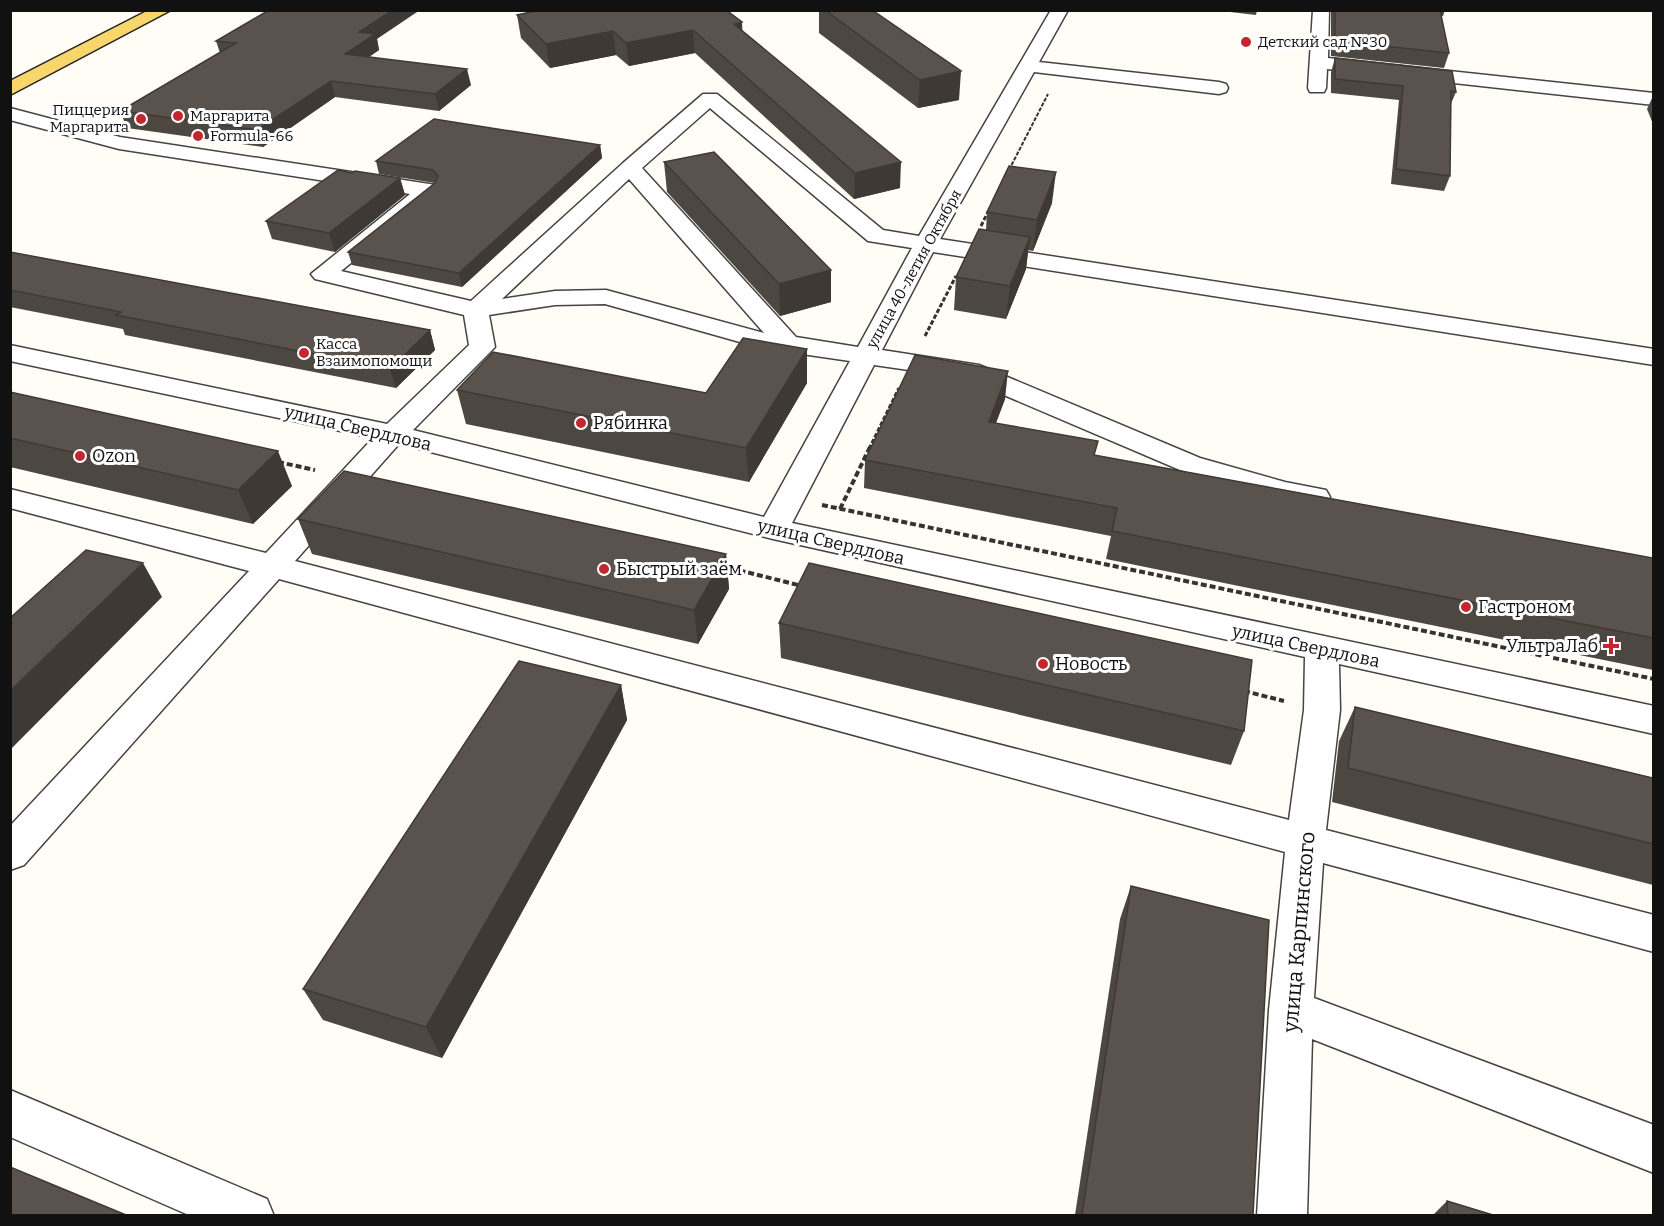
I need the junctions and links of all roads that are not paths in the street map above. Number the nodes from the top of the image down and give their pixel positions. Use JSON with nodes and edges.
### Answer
{"nodes":[{"id":1,"x":163,"y":10,"type":"edge"},
{"id":2,"x":1060,"y":10,"type":"edge"},
{"id":3,"x":1321,"y":10,"type":"edge"},
{"id":4,"x":1319,"y":63,"type":"junction"},
{"id":5,"x":1030,"y":66,"type":"junction"},
{"id":6,"x":15,"y":84,"type":"edge"},
{"id":7,"x":1219,"y":88,"type":"dead end"},
{"id":8,"x":1317,"y":88,"type":"dead end"},
{"id":9,"x":1653,"y":99,"type":"edge"},
{"id":10,"x":10,"y":114,"type":"edge"},
{"id":11,"x":630,"y":167,"type":"junction"},
{"id":12,"x":926,"y":244,"type":"junction"},
{"id":13,"x":476,"y":310,"type":"junction"},
{"id":14,"x":788,"y":344,"type":"junction"},
{"id":15,"x":10,"y":353,"type":"edge"},
{"id":16,"x":866,"y":356,"type":"junction"},
{"id":17,"x":1653,"y":357,"type":"edge"},
{"id":18,"x":393,"y":434,"type":"junction"},
{"id":19,"x":10,"y":498,"type":"edge"},
{"id":20,"x":1341,"y":502,"type":"edge"},
{"id":21,"x":773,"y":529,"type":"junction"},
{"id":22,"x":273,"y":566,"type":"junction"},
{"id":23,"x":1322,"y":650,"type":"junction"},
{"id":24,"x":1653,"y":720,"type":"edge"},
{"id":25,"x":1305,"y":843,"type":"junction"},
{"id":26,"x":10,"y":852,"type":"edge"},
{"id":27,"x":1653,"y":934,"type":"edge"},
{"id":28,"x":1291,"y":1010,"type":"junction"},
{"id":29,"x":10,"y":1113,"type":"edge"},
{"id":30,"x":1653,"y":1149,"type":"edge"},
{"id":31,"x":250,"y":1215,"type":"edge"},
{"id":32,"x":1282,"y":1215,"type":"edge"}],
"edges":[{"from":1,"to":6,"type":"main road"},
{"from":2,"to":5,"type":"street","name":"улица 40-летия Октября"},
{"from":3,"to":4,"type":"street"},
{"from":4,"to":8,"type":"street"},
{"from":4,"to":9,"type":"street"},
{"from":5,"to":7,"type":"street"},
{"from":5,"to":12,"type":"street","name":"улица 40-летия Октября"},
{"from":10,"to":13,"type":"street"},
{"from":11,"to":12,"type":"street"},
{"from":11,"to":13,"type":"street"},
{"from":11,"to":14,"type":"street"},
{"from":12,"to":16,"type":"street","name":"улица 40-летия Октября"},
{"from":12,"to":17,"type":"street"},
{"from":13,"to":14,"type":"street"},
{"from":13,"to":18,"type":"street"},
{"from":14,"to":16,"type":"street"},
{"from":15,"to":18,"type":"street","name":"улица Свердлова"},
{"from":16,"to":20,"type":"street"},
{"from":16,"to":21,"type":"street","name":"улица 40-летия Октября"},
{"from":18,"to":21,"type":"street","name":"улица Свердлова"},
{"from":18,"to":22,"type":"street"},
{"from":19,"to":22,"type":"street"},
{"from":21,"to":23,"type":"street","name":"улица Свердлова"},
{"from":22,"to":25,"type":"street"},
{"from":22,"to":26,"type":"street"},
{"from":23,"to":24,"type":"street","name":"улица Свердлова"},
{"from":23,"to":25,"type":"street","name":"улица Карпинского"},
{"from":25,"to":27,"type":"street"},
{"from":25,"to":28,"type":"street","name":"улица Карпинского"},
{"from":28,"to":30,"type":"street"},
{"from":28,"to":32,"type":"street","name":"улица Карпинского"},
{"from":29,"to":31,"type":"street"}]}
